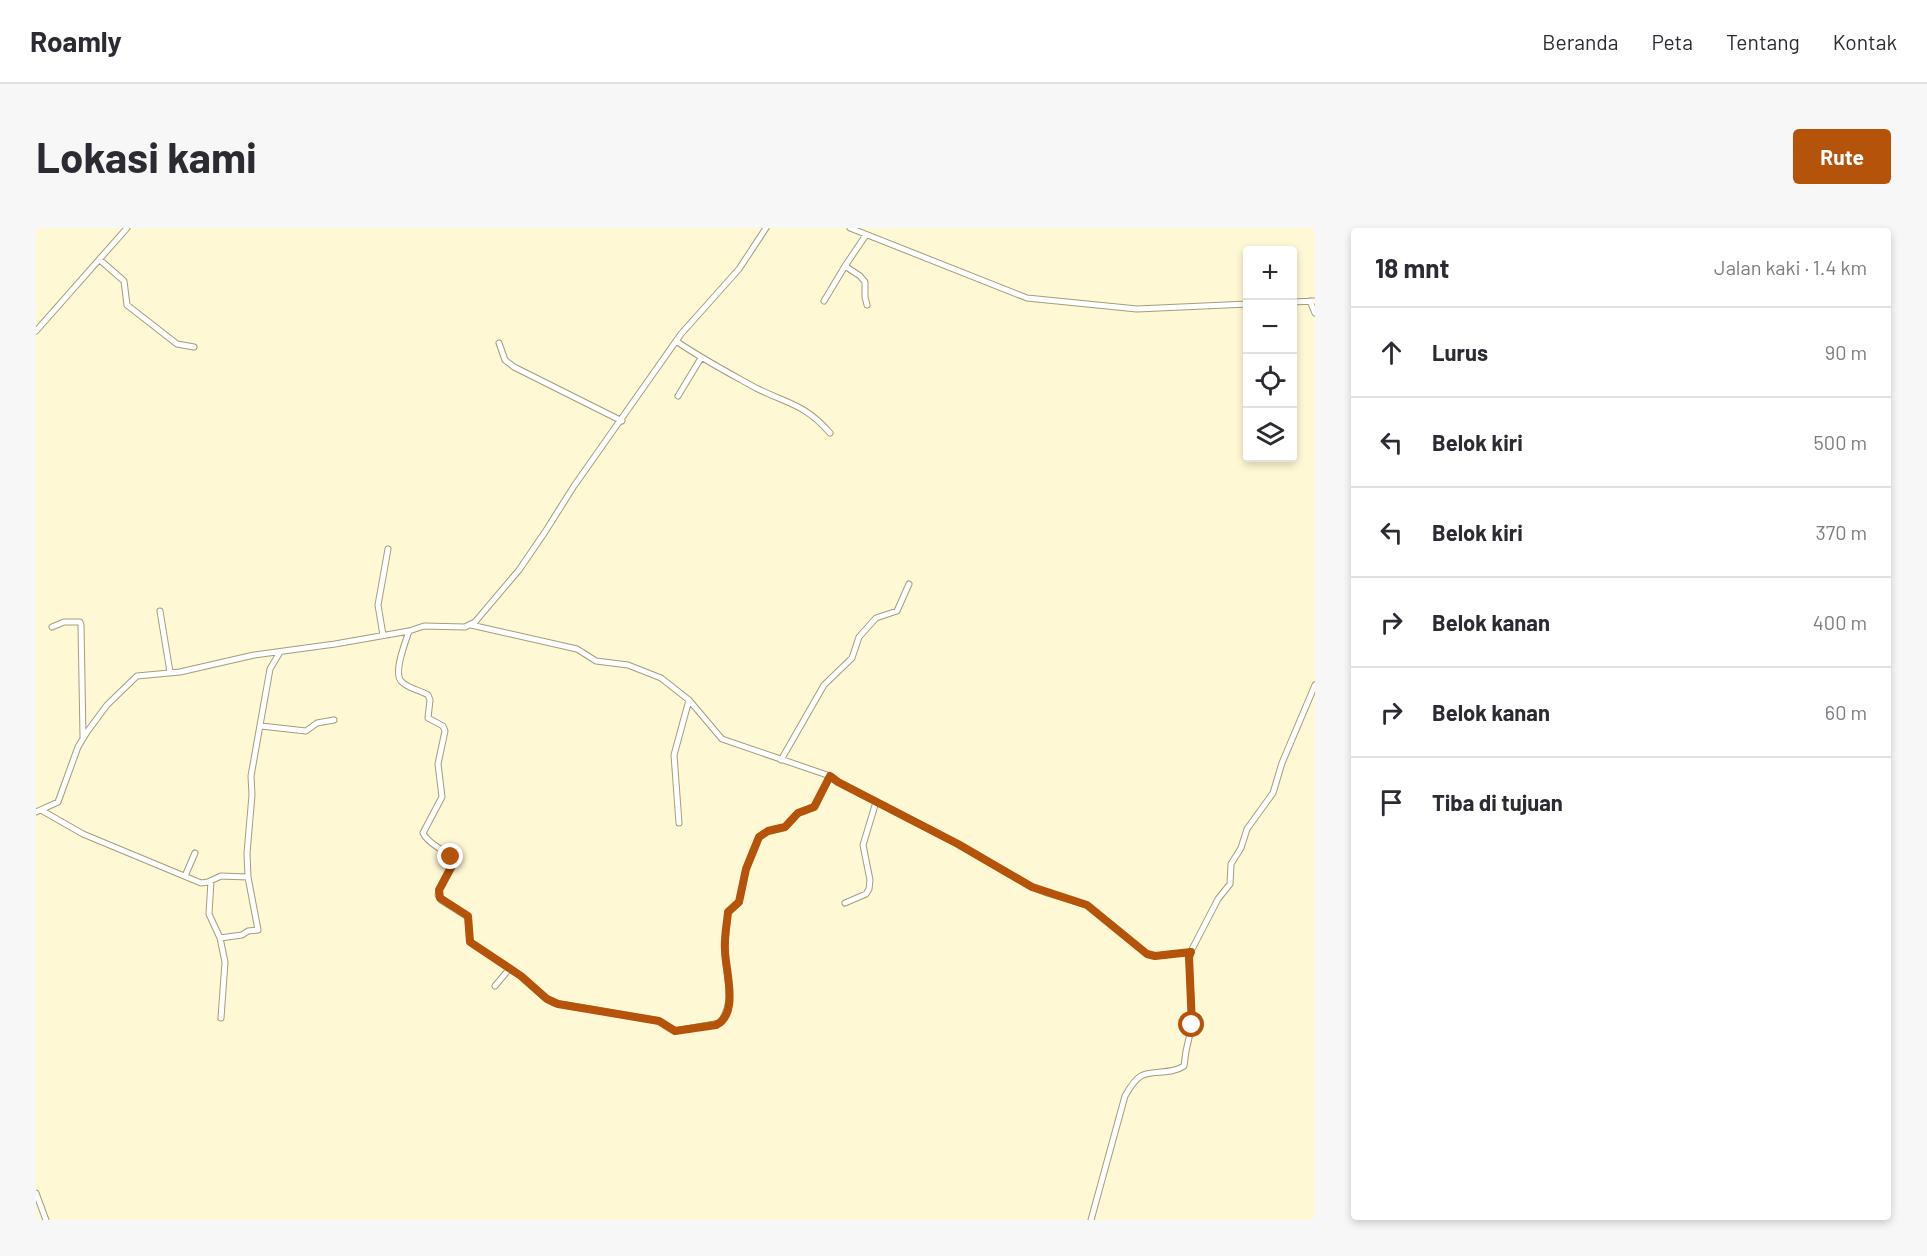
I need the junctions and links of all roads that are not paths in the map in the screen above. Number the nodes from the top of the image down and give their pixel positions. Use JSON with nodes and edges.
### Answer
{"nodes":[{"id":1,"x":127,"y":228,"type":"edge"},
{"id":2,"x":766,"y":228,"type":"edge"},
{"id":3,"x":850,"y":228,"type":"edge"},
{"id":4,"x":859,"y":230,"type":"edge"},
{"id":5,"x":866,"y":235,"type":"junction"},
{"id":6,"x":100,"y":260,"type":"junction"},
{"id":7,"x":845,"y":266,"type":"junction"},
{"id":8,"x":824,"y":301,"type":"dead end"},
{"id":9,"x":1312,"y":301,"type":"edge"},
{"id":10,"x":1297,"y":302,"type":"edge"},
{"id":11,"x":1243,"y":304,"type":"edge"},
{"id":12,"x":867,"y":305,"type":"dead end"},
{"id":13,"x":1315,"y":313,"type":"edge"},
{"id":14,"x":36,"y":331,"type":"edge"},
{"id":15,"x":676,"y":341,"type":"junction"},
{"id":16,"x":499,"y":343,"type":"dead end"},
{"id":17,"x":194,"y":347,"type":"dead end"},
{"id":18,"x":701,"y":358,"type":"junction"},
{"id":19,"x":678,"y":396,"type":"dead end"},
{"id":20,"x":621,"y":421,"type":"junction"},
{"id":21,"x":830,"y":433,"type":"dead end"},
{"id":22,"x":388,"y":549,"type":"dead end"},
{"id":23,"x":909,"y":584,"type":"dead end"},
{"id":24,"x":160,"y":611,"type":"dead end"},
{"id":25,"x":471,"y":625,"type":"junction"},
{"id":26,"x":52,"y":627,"type":"dead end"},
{"id":27,"x":409,"y":631,"type":"junction"},
{"id":28,"x":383,"y":635,"type":"junction"},
{"id":29,"x":280,"y":652,"type":"junction"},
{"id":30,"x":171,"y":672,"type":"junction"},
{"id":31,"x":1315,"y":685,"type":"edge"},
{"id":32,"x":689,"y":700,"type":"junction"},
{"id":33,"x":334,"y":720,"type":"dead end"},
{"id":34,"x":261,"y":726,"type":"junction"},
{"id":35,"x":83,"y":738,"type":"junction"},
{"id":36,"x":782,"y":760,"type":"junction"},
{"id":37,"x":830,"y":776,"type":"junction"},
{"id":38,"x":876,"y":802,"type":"junction"},
{"id":39,"x":39,"y":811,"type":"edge"},
{"id":40,"x":679,"y":823,"type":"dead end"},
{"id":41,"x":195,"y":853,"type":"dead end"},
{"id":42,"x":185,"y":876,"type":"junction"},
{"id":43,"x":248,"y":877,"type":"junction"},
{"id":44,"x":211,"y":881,"type":"junction"},
{"id":45,"x":845,"y":903,"type":"dead end"},
{"id":46,"x":220,"y":938,"type":"junction"},
{"id":47,"x":1191,"y":952,"type":"junction"},
{"id":48,"x":510,"y":968,"type":"junction"},
{"id":49,"x":495,"y":986,"type":"dead end"},
{"id":50,"x":221,"y":1018,"type":"dead end"},
{"id":51,"x":36,"y":1193,"type":"edge"},
{"id":52,"x":46,"y":1220,"type":"edge"},
{"id":53,"x":1091,"y":1220,"type":"edge"}],
"edges":[{"from":1,"to":6,"type":"street"},
{"from":2,"to":15,"type":"street"},
{"from":3,"to":4,"type":"street"},
{"from":4,"to":5,"type":"street"},
{"from":5,"to":7,"type":"street"},
{"from":5,"to":11,"type":"street"},
{"from":6,"to":14,"type":"street"},
{"from":6,"to":17,"type":"street"},
{"from":7,"to":8,"type":"street"},
{"from":7,"to":12,"type":"street"},
{"from":9,"to":10,"type":"street"},
{"from":9,"to":13,"type":"street"},
{"from":15,"to":18,"type":"street"},
{"from":15,"to":20,"type":"street"},
{"from":16,"to":20,"type":"street"},
{"from":18,"to":19,"type":"street"},
{"from":18,"to":21,"type":"street"},
{"from":20,"to":25,"type":"street"},
{"from":22,"to":28,"type":"street"},
{"from":23,"to":36,"type":"street"},
{"from":24,"to":30,"type":"street"},
{"from":25,"to":27,"type":"street"},
{"from":25,"to":32,"type":"street"},
{"from":26,"to":35,"type":"street"},
{"from":27,"to":28,"type":"street"},
{"from":27,"to":48,"type":"street"},
{"from":28,"to":29,"type":"street"},
{"from":29,"to":30,"type":"street"},
{"from":29,"to":34,"type":"street"},
{"from":30,"to":35,"type":"street"},
{"from":31,"to":47,"type":"street"},
{"from":32,"to":36,"type":"street"},
{"from":32,"to":40,"type":"street"},
{"from":33,"to":34,"type":"street"},
{"from":34,"to":43,"type":"street"},
{"from":35,"to":39,"type":"street"},
{"from":36,"to":37,"type":"street"},
{"from":37,"to":38,"type":"street"},
{"from":37,"to":48,"type":"street"},
{"from":38,"to":45,"type":"street"},
{"from":38,"to":47,"type":"street"},
{"from":39,"to":42,"type":"street"},
{"from":41,"to":42,"type":"street"},
{"from":42,"to":44,"type":"street"},
{"from":43,"to":44,"type":"street"},
{"from":43,"to":46,"type":"street"},
{"from":44,"to":46,"type":"street"},
{"from":46,"to":50,"type":"street"},
{"from":47,"to":53,"type":"street"},
{"from":48,"to":49,"type":"street"},
{"from":51,"to":52,"type":"street"}]}
